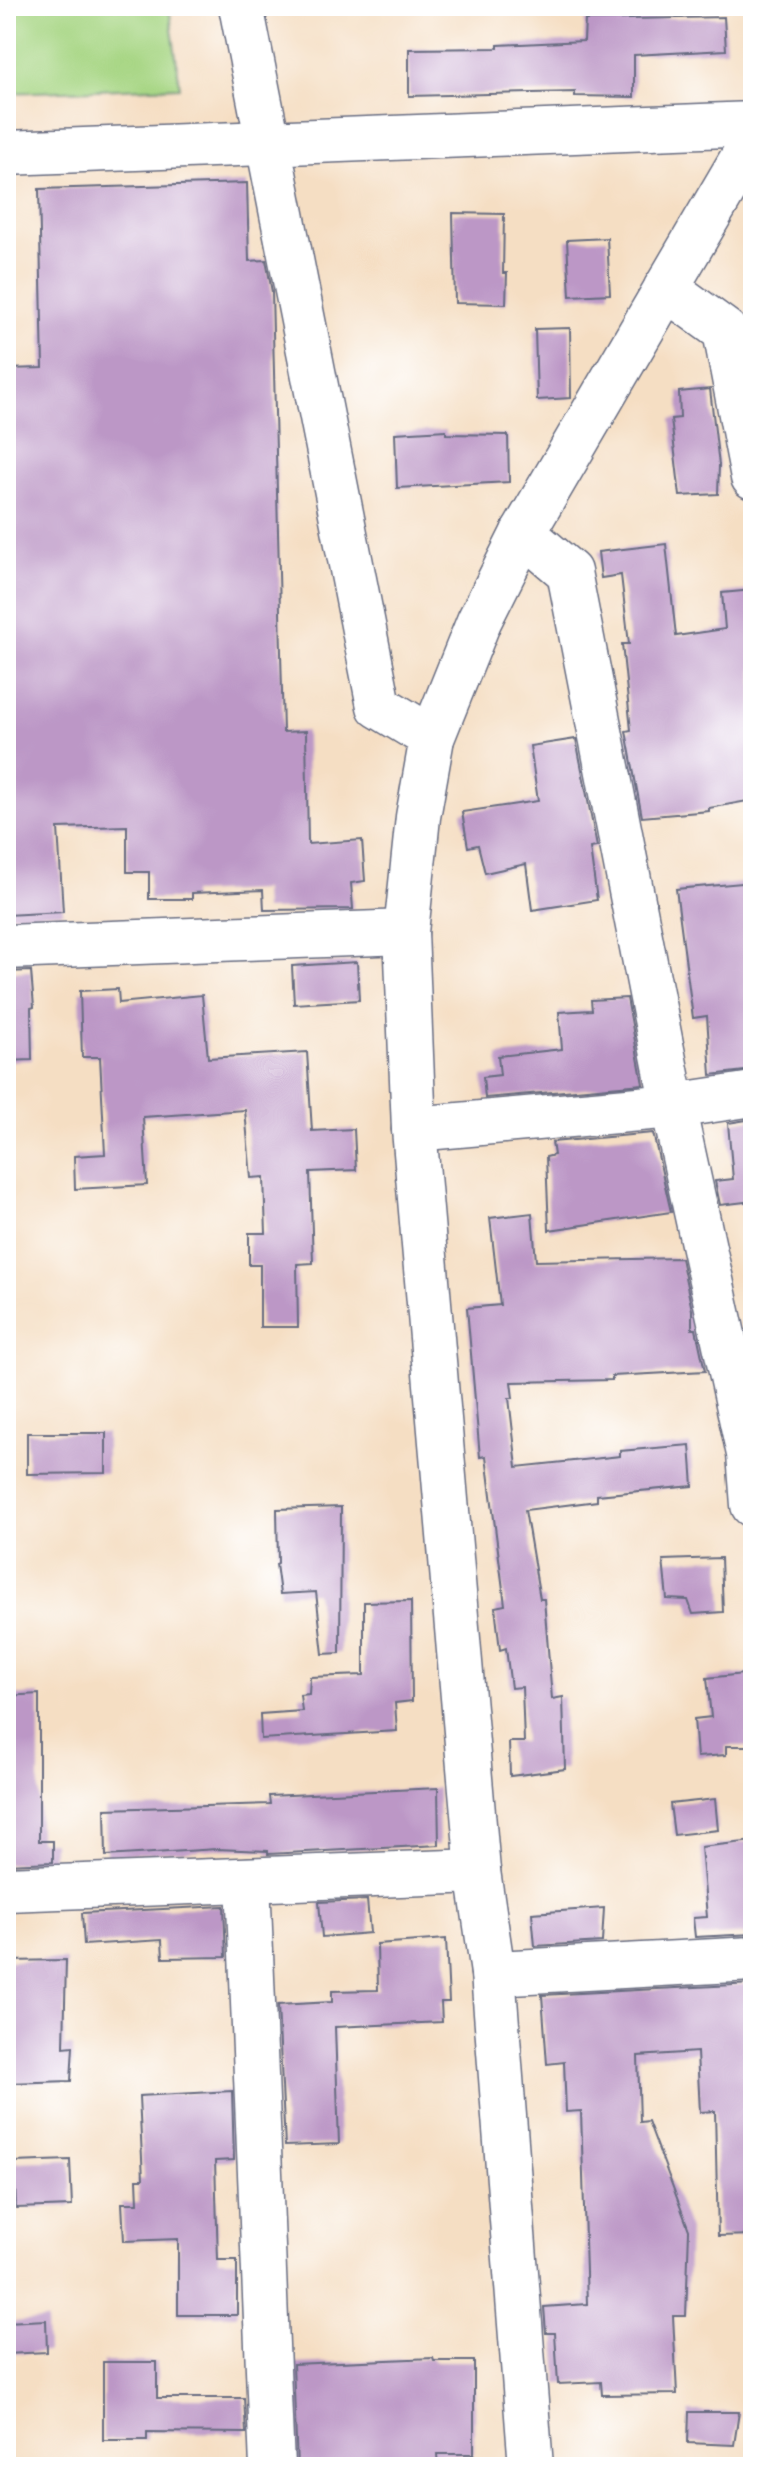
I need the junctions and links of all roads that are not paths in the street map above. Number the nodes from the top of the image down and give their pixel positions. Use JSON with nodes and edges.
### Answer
{"nodes":[{"id":1,"x":241,"y":6,"type":"edge"},
{"id":2,"x":753,"y":124,"type":"edge"},
{"id":3,"x":753,"y":140,"type":"edge"},
{"id":4,"x":267,"y":146,"type":"junction"},
{"id":5,"x":6,"y":153,"type":"edge"},
{"id":6,"x":666,"y":288,"type":"junction"},
{"id":7,"x":753,"y":477,"type":"edge"},
{"id":8,"x":523,"y":533,"type":"junction"},
{"id":9,"x":432,"y":738,"type":"junction"},
{"id":10,"x":406,"y":932,"type":"junction"},
{"id":11,"x":6,"y":947,"type":"edge"},
{"id":12,"x":753,"y":1094,"type":"edge"},
{"id":13,"x":673,"y":1106,"type":"junction"},
{"id":14,"x":414,"y":1129,"type":"junction"},
{"id":15,"x":753,"y":1505,"type":"edge"},
{"id":16,"x":478,"y":1871,"type":"junction"},
{"id":17,"x":248,"y":1880,"type":"junction"},
{"id":18,"x":6,"y":1889,"type":"edge"},
{"id":19,"x":753,"y":1959,"type":"edge"},
{"id":20,"x":493,"y":1973,"type":"junction"},
{"id":21,"x":272,"y":2467,"type":"edge"},
{"id":22,"x":531,"y":2467,"type":"edge"}],
"edges":[{"from":1,"to":4,"type":"street"},
{"from":2,"to":4,"type":"street"},
{"from":3,"to":6,"type":"street"},
{"from":4,"to":5,"type":"street"},
{"from":4,"to":9,"type":"street"},
{"from":6,"to":7,"type":"street"},
{"from":6,"to":8,"type":"street"},
{"from":8,"to":9,"type":"street"},
{"from":8,"to":13,"type":"street"},
{"from":9,"to":10,"type":"street"},
{"from":10,"to":11,"type":"street"},
{"from":10,"to":14,"type":"street"},
{"from":12,"to":13,"type":"street"},
{"from":13,"to":14,"type":"street"},
{"from":13,"to":15,"type":"street"},
{"from":14,"to":16,"type":"street"},
{"from":16,"to":17,"type":"street"},
{"from":16,"to":20,"type":"street"},
{"from":17,"to":18,"type":"street"},
{"from":17,"to":21,"type":"street"},
{"from":19,"to":20,"type":"street"},
{"from":20,"to":22,"type":"street"}]}
